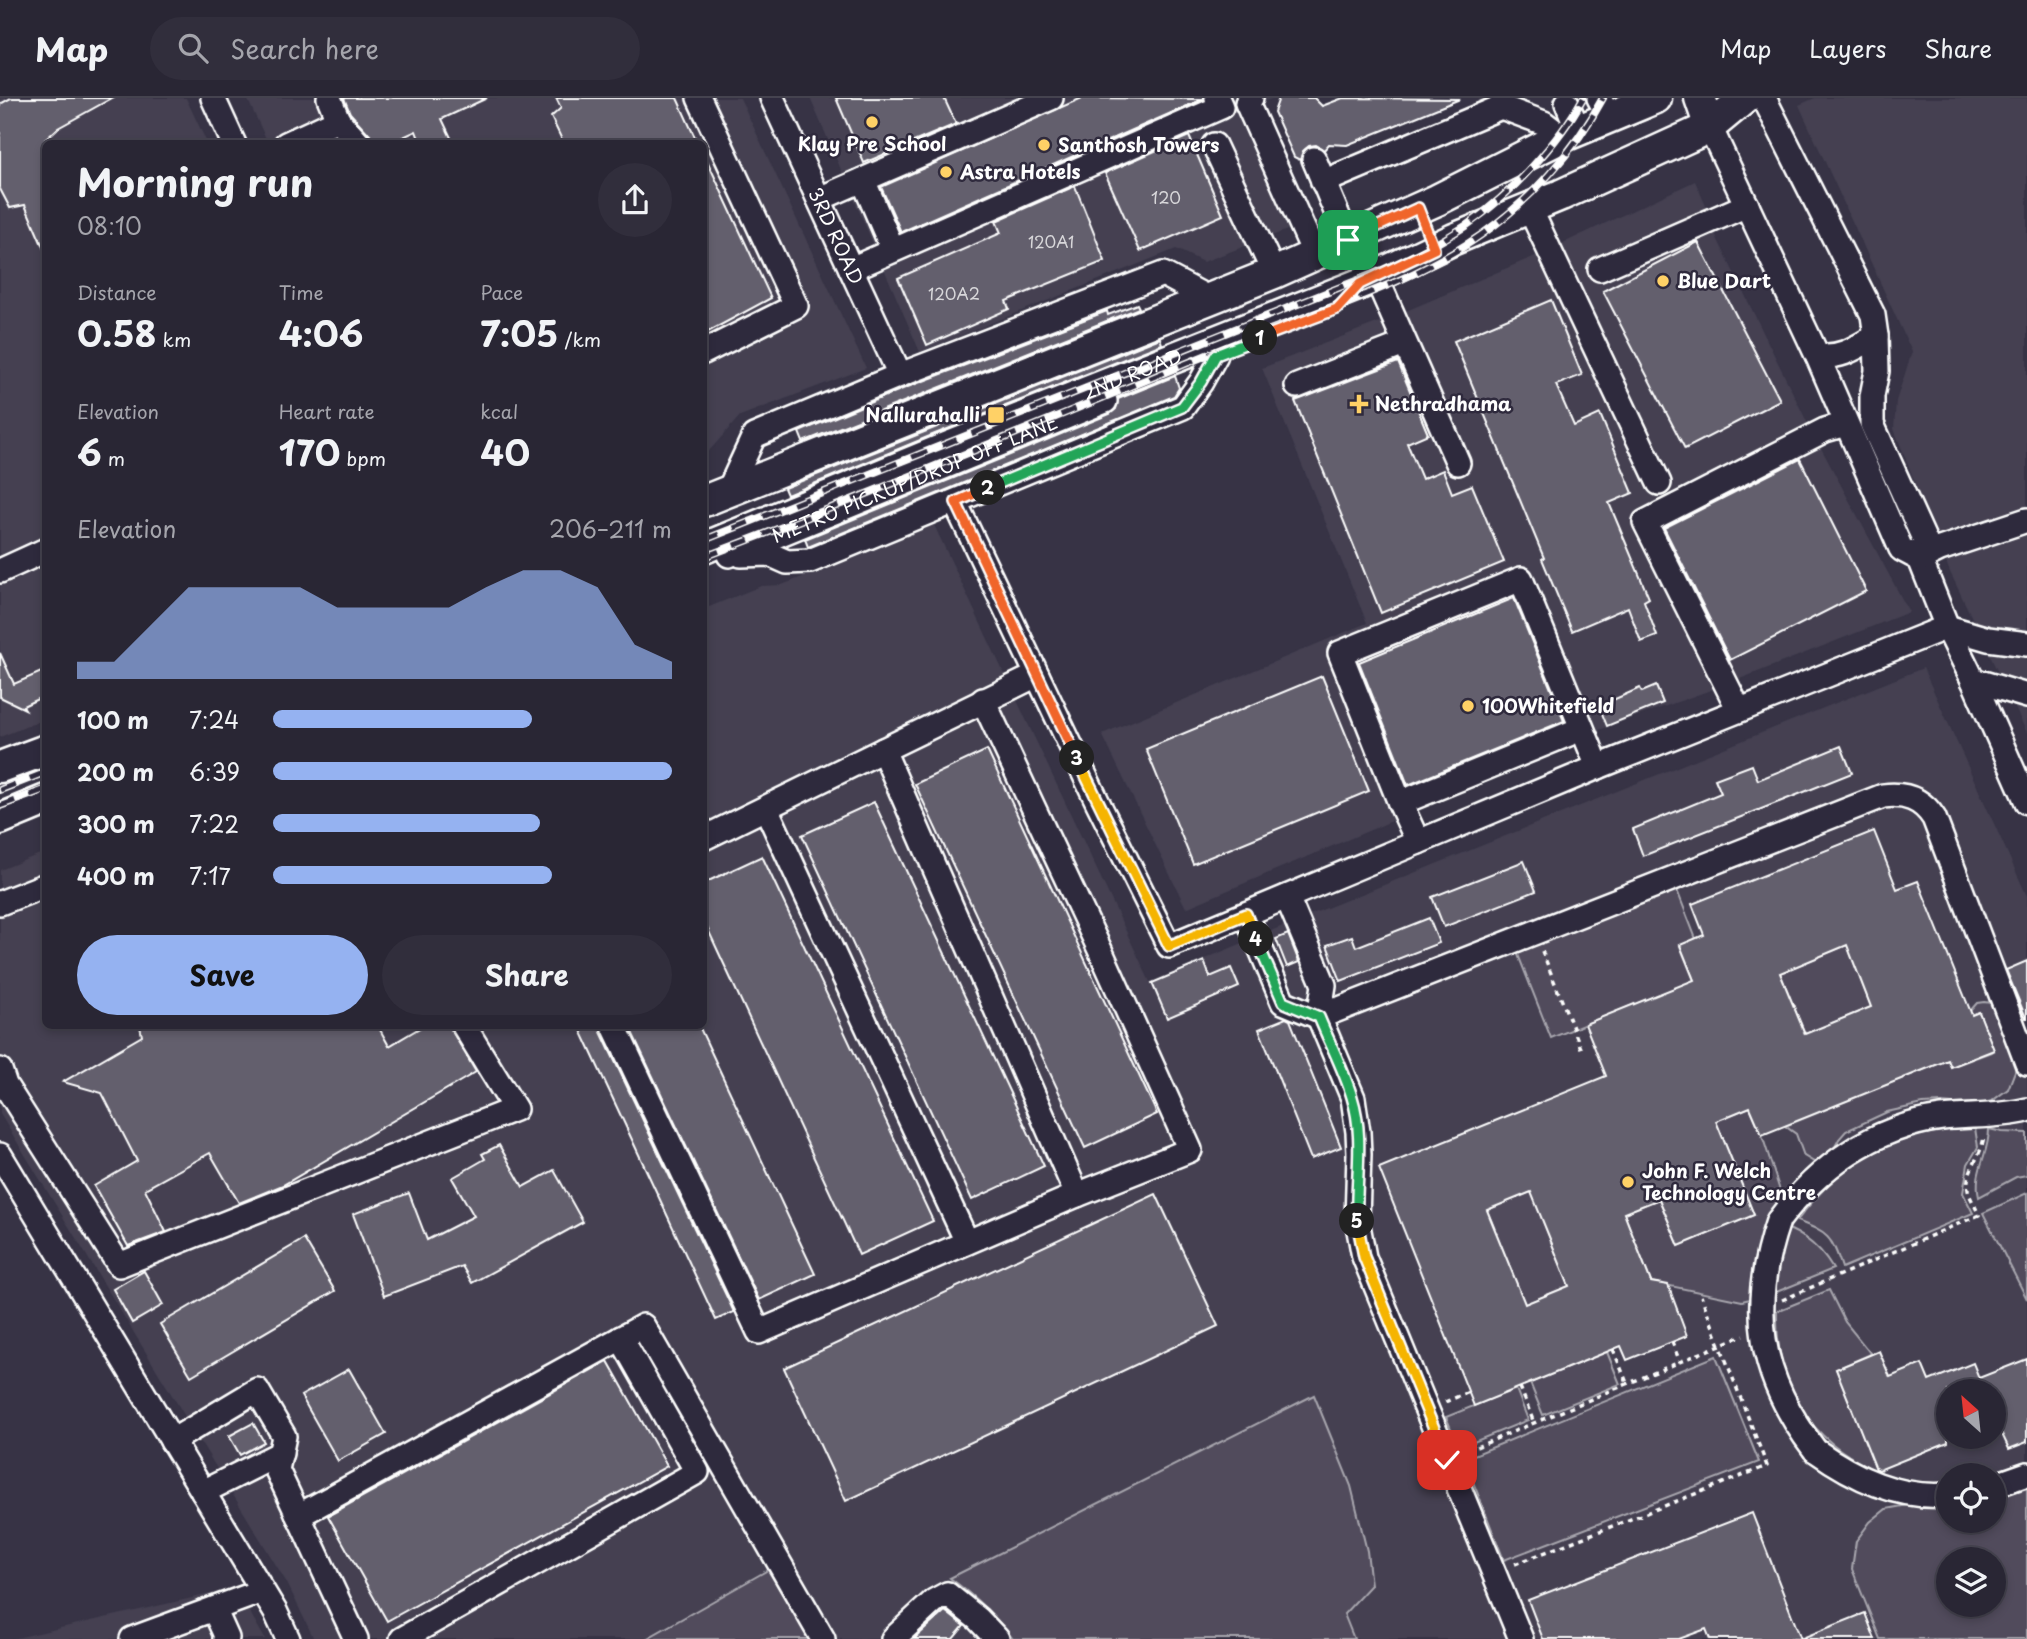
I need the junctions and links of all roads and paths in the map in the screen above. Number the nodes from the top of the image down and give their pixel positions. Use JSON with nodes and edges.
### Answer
{"nodes":[{"id":1,"x":213,"y":98,"type":"edge"},
{"id":2,"x":329,"y":98,"type":"edge"},
{"id":3,"x":699,"y":98,"type":"edge"},
{"id":4,"x":772,"y":98,"type":"edge"},
{"id":5,"x":1051,"y":98,"type":"edge"},
{"id":6,"x":1217,"y":98,"type":"edge"},
{"id":7,"x":1251,"y":98,"type":"edge"},
{"id":8,"x":1656,"y":98,"type":"edge"},
{"id":9,"x":1700,"y":98,"type":"edge"},
{"id":10,"x":1745,"y":98,"type":"edge"},
{"id":11,"x":1764,"y":98,"type":"edge"},
{"id":12,"x":1567,"y":103,"type":"dead end"},
{"id":13,"x":1616,"y":106,"type":"edge"},
{"id":14,"x":338,"y":120,"type":"junction"},
{"id":15,"x":1710,"y":127,"type":"junction"},
{"id":16,"x":1570,"y":134,"type":"junction"},
{"id":17,"x":232,"y":140,"type":"edge"},
{"id":18,"x":295,"y":140,"type":"edge"},
{"id":19,"x":356,"y":140,"type":"edge"},
{"id":20,"x":1214,"y":145,"type":"dead end"},
{"id":21,"x":1314,"y":159,"type":"dead end"},
{"id":22,"x":863,"y":180,"type":"junction"},
{"id":23,"x":1323,"y":182,"type":"junction"},
{"id":24,"x":819,"y":200,"type":"junction"},
{"id":25,"x":1747,"y":205,"type":"junction"},
{"id":26,"x":1530,"y":207,"type":"junction"},
{"id":27,"x":1418,"y":208,"type":"junction"},
{"id":28,"x":1348,"y":240,"type":"junction"},
{"id":29,"x":1434,"y":249,"type":"junction"},
{"id":30,"x":893,"y":250,"type":"junction"},
{"id":31,"x":1315,"y":255,"type":"junction"},
{"id":32,"x":851,"y":269,"type":"junction"},
{"id":33,"x":1600,"y":269,"type":"dead end"},
{"id":34,"x":1274,"y":273,"type":"junction"},
{"id":35,"x":1368,"y":280,"type":"junction"},
{"id":36,"x":1208,"y":298,"type":"junction"},
{"id":37,"x":1876,"y":336,"type":"junction"},
{"id":38,"x":1404,"y":344,"type":"junction"},
{"id":39,"x":707,"y":350,"type":"edge"},
{"id":40,"x":1216,"y":355,"type":"junction"},
{"id":41,"x":1817,"y":355,"type":"junction"},
{"id":42,"x":900,"y":375,"type":"junction"},
{"id":43,"x":1297,"y":386,"type":"dead end"},
{"id":44,"x":1872,"y":396,"type":"junction"},
{"id":45,"x":1842,"y":415,"type":"junction"},
{"id":46,"x":1458,"y":463,"type":"dead end"},
{"id":47,"x":1658,"y":483,"type":"dead end"},
{"id":48,"x":716,"y":496,"type":"edge"},
{"id":49,"x":956,"y":502,"type":"junction"},
{"id":50,"x":2027,"y":520,"type":"edge"},
{"id":51,"x":42,"y":552,"type":"edge"},
{"id":52,"x":716,"y":552,"type":"edge"},
{"id":53,"x":1920,"y":559,"type":"junction"},
{"id":54,"x":0,"y":571,"type":"edge"},
{"id":55,"x":1947,"y":627,"type":"junction"},
{"id":56,"x":2027,"y":644,"type":"edge"},
{"id":57,"x":1037,"y":676,"type":"junction"},
{"id":58,"x":1973,"y":680,"type":"junction"},
{"id":59,"x":2027,"y":696,"type":"edge"},
{"id":60,"x":984,"y":700,"type":"junction"},
{"id":61,"x":1740,"y":710,"type":"junction"},
{"id":62,"x":1581,"y":729,"type":"junction"},
{"id":63,"x":883,"y":750,"type":"junction"},
{"id":64,"x":42,"y":751,"type":"edge"},
{"id":65,"x":1598,"y":766,"type":"junction"},
{"id":66,"x":0,"y":767,"type":"edge"},
{"id":67,"x":42,"y":802,"type":"edge"},
{"id":68,"x":2027,"y":802,"type":"edge"},
{"id":69,"x":1400,"y":803,"type":"junction"},
{"id":70,"x":766,"y":808,"type":"junction"},
{"id":71,"x":0,"y":819,"type":"edge"},
{"id":72,"x":707,"y":837,"type":"edge"},
{"id":73,"x":1418,"y":842,"type":"junction"},
{"id":74,"x":42,"y":887,"type":"edge"},
{"id":75,"x":1287,"y":897,"type":"junction"},
{"id":76,"x":0,"y":903,"type":"edge"},
{"id":77,"x":1246,"y":914,"type":"junction"},
{"id":78,"x":1534,"y":933,"type":"junction"},
{"id":79,"x":1319,"y":1017,"type":"junction"},
{"id":80,"x":466,"y":1029,"type":"edge"},
{"id":81,"x":615,"y":1029,"type":"edge"},
{"id":82,"x":1583,"y":1053,"type":"dead end"},
{"id":83,"x":2027,"y":1063,"type":"edge"},
{"id":84,"x":0,"y":1070,"type":"edge"},
{"id":85,"x":2027,"y":1110,"type":"edge"},
{"id":86,"x":0,"y":1155,"type":"edge"},
{"id":87,"x":1077,"y":1195,"type":"junction"},
{"id":88,"x":967,"y":1242,"type":"junction"},
{"id":89,"x":1702,"y":1296,"type":"dead end"},
{"id":90,"x":621,"y":1338,"type":"junction"},
{"id":91,"x":1672,"y":1342,"type":"dead end"},
{"id":92,"x":1614,"y":1349,"type":"dead end"},
{"id":93,"x":1680,"y":1362,"type":"dead end"},
{"id":94,"x":1627,"y":1384,"type":"dead end"},
{"id":95,"x":1520,"y":1387,"type":"dead end"},
{"id":96,"x":1534,"y":1423,"type":"dead end"},
{"id":97,"x":172,"y":1441,"type":"junction"},
{"id":98,"x":281,"y":1453,"type":"junction"},
{"id":99,"x":2027,"y":1474,"type":"edge"},
{"id":100,"x":2006,"y":1481,"type":"edge"},
{"id":101,"x":203,"y":1492,"type":"junction"},
{"id":102,"x":1936,"y":1496,"type":"edge"},
{"id":103,"x":298,"y":1516,"type":"junction"},
{"id":104,"x":1494,"y":1572,"type":"junction"},
{"id":105,"x":262,"y":1591,"type":"junction"},
{"id":106,"x":214,"y":1609,"type":"junction"},
{"id":107,"x":132,"y":1639,"type":"edge"},
{"id":108,"x":225,"y":1639,"type":"edge"},
{"id":109,"x":288,"y":1639,"type":"edge"},
{"id":110,"x":355,"y":1639,"type":"edge"},
{"id":111,"x":401,"y":1639,"type":"edge"},
{"id":112,"x":823,"y":1639,"type":"edge"},
{"id":113,"x":893,"y":1639,"type":"edge"},
{"id":114,"x":996,"y":1639,"type":"edge"},
{"id":115,"x":1521,"y":1639,"type":"edge"}],
"edges":[{"from":1,"to":17,"type":"street"},
{"from":2,"to":14,"type":"street"},
{"from":3,"to":39,"type":"street"},
{"from":4,"to":24,"type":"street","name":"3RD ROAD"},
{"from":5,"to":22,"type":"street"},
{"from":6,"to":30,"type":"street"},
{"from":7,"to":31,"type":"street"},
{"from":8,"to":13,"type":"main road"},
{"from":9,"to":15,"type":"main road"},
{"from":10,"to":15,"type":"main road","name":"2ND ROAD"},
{"from":11,"to":37,"type":"street"},
{"from":12,"to":16,"type":"street"},
{"from":13,"to":16,"type":"main road"},
{"from":14,"to":18,"type":"street"},
{"from":14,"to":19,"type":"street"},
{"from":15,"to":25,"type":"street"},
{"from":15,"to":26,"type":"main road","name":"2ND ROAD"},
{"from":16,"to":23,"type":"street"},
{"from":16,"to":27,"type":"main road"},
{"from":20,"to":34,"type":"street"},
{"from":21,"to":23,"type":"street"},
{"from":22,"to":24,"type":"street"},
{"from":22,"to":30,"type":"street"},
{"from":23,"to":28,"type":"street"},
{"from":24,"to":32,"type":"street","name":"3RD ROAD"},
{"from":25,"to":33,"type":"street"},
{"from":25,"to":41,"type":"street"},
{"from":26,"to":29,"type":"main road","name":"2ND ROAD"},
{"from":26,"to":47,"type":"street"},
{"from":27,"to":28,"type":"main road"},
{"from":27,"to":29,"type":"main road"},
{"from":28,"to":31,"type":"main road"},
{"from":29,"to":35,"type":"main road","name":"2ND ROAD"},
{"from":30,"to":32,"type":"street"},
{"from":31,"to":34,"type":"main road"},
{"from":32,"to":42,"type":"street","name":"3RD ROAD"},
{"from":34,"to":36,"type":"main road"},
{"from":35,"to":38,"type":"street"},
{"from":35,"to":40,"type":"street","name":"METRO PICKUP/DROP OFF LANE"},
{"from":35,"to":52,"type":"main road","name":"2ND ROAD"},
{"from":36,"to":42,"type":"street"},
{"from":36,"to":48,"type":"main road"},
{"from":37,"to":41,"type":"street"},
{"from":37,"to":44,"type":"street"},
{"from":38,"to":43,"type":"street"},
{"from":38,"to":46,"type":"street"},
{"from":40,"to":49,"type":"street"},
{"from":40,"to":52,"type":"street","name":"METRO PICKUP/DROP OFF LANE"},
{"from":41,"to":45,"type":"street"},
{"from":42,"to":48,"type":"street"},
{"from":44,"to":45,"type":"street"},
{"from":44,"to":53,"type":"street"},
{"from":45,"to":53,"type":"street"},
{"from":45,"to":61,"type":"street"},
{"from":49,"to":52,"type":"street"},
{"from":49,"to":57,"type":"street"},
{"from":50,"to":53,"type":"street"},
{"from":51,"to":54,"type":"street"},
{"from":53,"to":55,"type":"street"},
{"from":55,"to":56,"type":"street"},
{"from":55,"to":58,"type":"street"},
{"from":55,"to":61,"type":"street"},
{"from":57,"to":60,"type":"street"},
{"from":57,"to":77,"type":"street"},
{"from":58,"to":59,"type":"street"},
{"from":58,"to":68,"type":"street"},
{"from":60,"to":63,"type":"street"},
{"from":60,"to":87,"type":"street"},
{"from":61,"to":65,"type":"street"},
{"from":62,"to":65,"type":"street"},
{"from":62,"to":69,"type":"street"},
{"from":62,"to":69,"type":"street"},
{"from":63,"to":70,"type":"street"},
{"from":63,"to":87,"type":"street"},
{"from":64,"to":66,"type":"main road"},
{"from":65,"to":73,"type":"street"},
{"from":67,"to":71,"type":"main road"},
{"from":69,"to":73,"type":"street"},
{"from":70,"to":72,"type":"street"},
{"from":70,"to":88,"type":"street"},
{"from":73,"to":75,"type":"street"},
{"from":74,"to":76,"type":"street"},
{"from":75,"to":77,"type":"street"},
{"from":75,"to":79,"type":"street"},
{"from":77,"to":79,"type":"street"},
{"from":78,"to":79,"type":"street"},
{"from":78,"to":82,"type":"path"},
{"from":78,"to":83,"type":"street"},
{"from":79,"to":104,"type":"street"},
{"from":80,"to":84,"type":"street"},
{"from":81,"to":88,"type":"street"},
{"from":85,"to":102,"type":"street","bridge":true},
{"from":86,"to":97,"type":"street"},
{"from":87,"to":88,"type":"street"},
{"from":89,"to":104,"type":"path"},
{"from":90,"to":103,"type":"street"},
{"from":90,"to":111,"type":"street"},
{"from":90,"to":112,"type":"street"},
{"from":91,"to":93,"type":"path"},
{"from":92,"to":94,"type":"path"},
{"from":95,"to":96,"type":"path"},
{"from":97,"to":98,"type":"street"},
{"from":97,"to":101,"type":"street"},
{"from":98,"to":101,"type":"street"},
{"from":98,"to":103,"type":"street"},
{"from":99,"to":100,"type":"street"},
{"from":101,"to":105,"type":"street"},
{"from":103,"to":110,"type":"street"},
{"from":104,"to":115,"type":"street"},
{"from":105,"to":106,"type":"street"},
{"from":105,"to":109,"type":"street"},
{"from":106,"to":107,"type":"street"},
{"from":106,"to":108,"type":"street"},
{"from":113,"to":114,"type":"street"}]}
